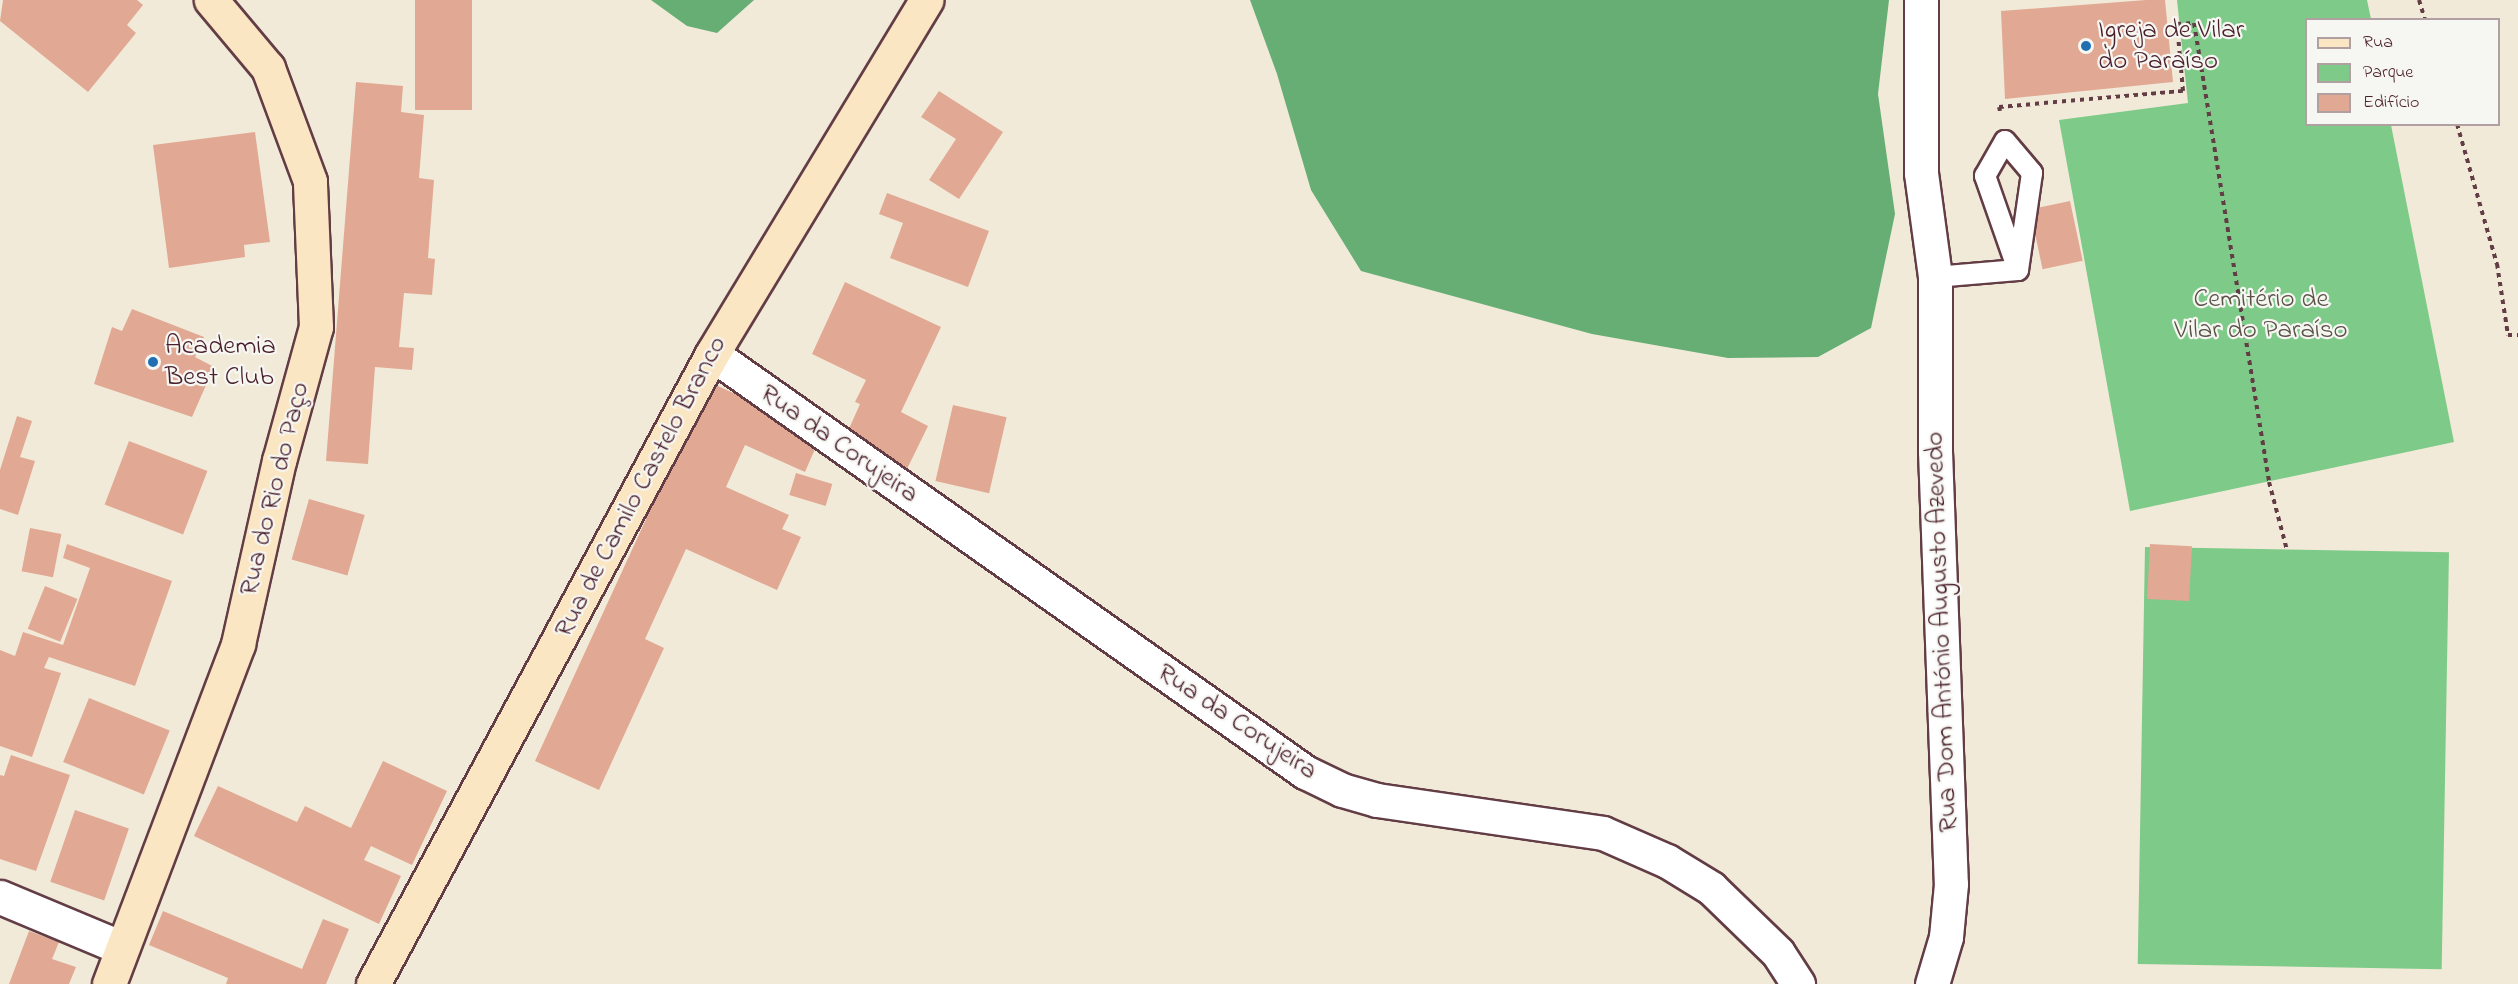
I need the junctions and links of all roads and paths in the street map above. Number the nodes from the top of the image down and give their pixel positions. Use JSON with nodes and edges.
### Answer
{"nodes":[{"id":1,"x":211,"y":0,"type":"edge"},
{"id":2,"x":926,"y":0,"type":"edge"},
{"id":3,"x":1921,"y":0,"type":"edge"},
{"id":4,"x":2419,"y":0,"type":"edge"},
{"id":5,"x":2424,"y":18,"type":"edge"},
{"id":6,"x":2458,"y":126,"type":"edge"},
{"id":7,"x":2005,"y":141,"type":"junction"},
{"id":8,"x":2018,"y":270,"type":"junction"},
{"id":9,"x":1935,"y":277,"type":"junction"},
{"id":10,"x":2518,"y":335,"type":"edge"},
{"id":11,"x":712,"y":354,"type":"junction"},
{"id":12,"x":2287,"y":550,"type":"dead end"},
{"id":13,"x":0,"y":897,"type":"edge"},
{"id":14,"x":122,"y":948,"type":"junction"},
{"id":15,"x":109,"y":984,"type":"edge"},
{"id":16,"x":373,"y":984,"type":"edge"},
{"id":17,"x":1798,"y":984,"type":"edge"},
{"id":18,"x":1932,"y":984,"type":"edge"}],
"edges":[{"from":1,"to":14,"type":"main road","name":"Rua do Rio do Paço"},
{"from":2,"to":11,"type":"main road","name":"Rua de Camilo Castelo Branco"},
{"from":3,"to":9,"type":"street","name":"Rua Dom António Augusto Azevedo"},
{"from":4,"to":5,"type":"path"},
{"from":6,"to":10,"type":"path"},
{"from":7,"to":8,"type":"lane"},
{"from":7,"to":8,"type":"lane"},
{"from":7,"to":12,"type":"path"},
{"from":8,"to":9,"type":"lane"},
{"from":9,"to":18,"type":"street","name":"Rua Dom António Augusto Azevedo"},
{"from":11,"to":16,"type":"main road","name":"Rua de Camilo Castelo Branco"},
{"from":11,"to":17,"type":"street","name":"Rua da Corujeira"},
{"from":13,"to":14,"type":"street"},
{"from":14,"to":15,"type":"main road","name":"Rua do Rio do Paço"}]}
